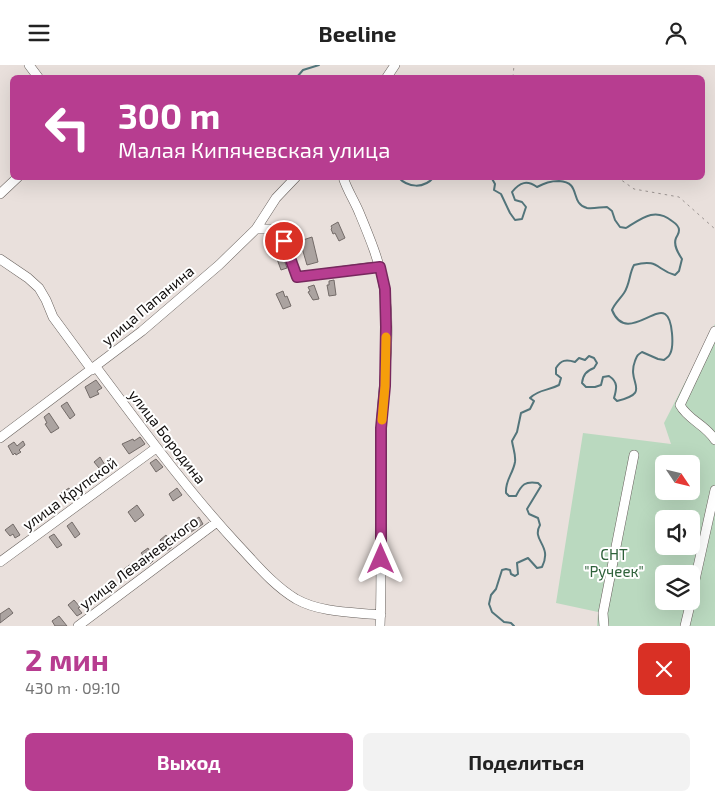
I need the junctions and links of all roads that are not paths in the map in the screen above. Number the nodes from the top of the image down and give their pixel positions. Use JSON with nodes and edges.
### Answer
{"nodes":[{"id":1,"x":15,"y":180,"type":"edge"},
{"id":2,"x":293,"y":180,"type":"edge"},
{"id":3,"x":345,"y":180,"type":"edge"},
{"id":4,"x":0,"y":194,"type":"edge"},
{"id":5,"x":256,"y":229,"type":"junction"},
{"id":6,"x":0,"y":259,"type":"edge"},
{"id":7,"x":380,"y":267,"type":"junction"},
{"id":8,"x":715,"y":331,"type":"edge"},
{"id":9,"x":94,"y":368,"type":"junction"},
{"id":10,"x":0,"y":438,"type":"edge"},
{"id":11,"x":715,"y":440,"type":"edge"},
{"id":12,"x":156,"y":448,"type":"junction"},
{"id":13,"x":634,"y":455,"type":"dead end"},
{"id":14,"x":715,"y":490,"type":"edge"},
{"id":15,"x":217,"y":522,"type":"junction"},
{"id":16,"x":0,"y":562,"type":"edge"},
{"id":17,"x":699,"y":565,"type":"edge"},
{"id":18,"x":689,"y":610,"type":"edge"},
{"id":19,"x":381,"y":615,"type":"junction"},
{"id":20,"x":78,"y":626,"type":"edge"},
{"id":21,"x":380,"y":626,"type":"edge"},
{"id":22,"x":604,"y":626,"type":"edge"},
{"id":23,"x":686,"y":626,"type":"edge"}],
"edges":[{"from":1,"to":4,"type":"street"},
{"from":2,"to":5,"type":"street","name":"улица Папанина"},
{"from":3,"to":7,"type":"street"},
{"from":5,"to":7,"type":"street"},
{"from":5,"to":9,"type":"street","name":"улица Папанина"},
{"from":6,"to":9,"type":"street","name":"улица Бородина"},
{"from":7,"to":19,"type":"street"},
{"from":8,"to":11,"type":"street"},
{"from":9,"to":10,"type":"street","name":"улица Папанина"},
{"from":9,"to":12,"type":"street","name":"улица Бородина"},
{"from":12,"to":15,"type":"street","name":"улица Бородина"},
{"from":12,"to":16,"type":"street","name":"улица Крупской"},
{"from":13,"to":22,"type":"street"},
{"from":14,"to":17,"type":"street"},
{"from":15,"to":19,"type":"street","name":"улица Бородина"},
{"from":15,"to":20,"type":"street","name":"улица Леваневского"},
{"from":18,"to":23,"type":"street"},
{"from":19,"to":21,"type":"street"}]}
